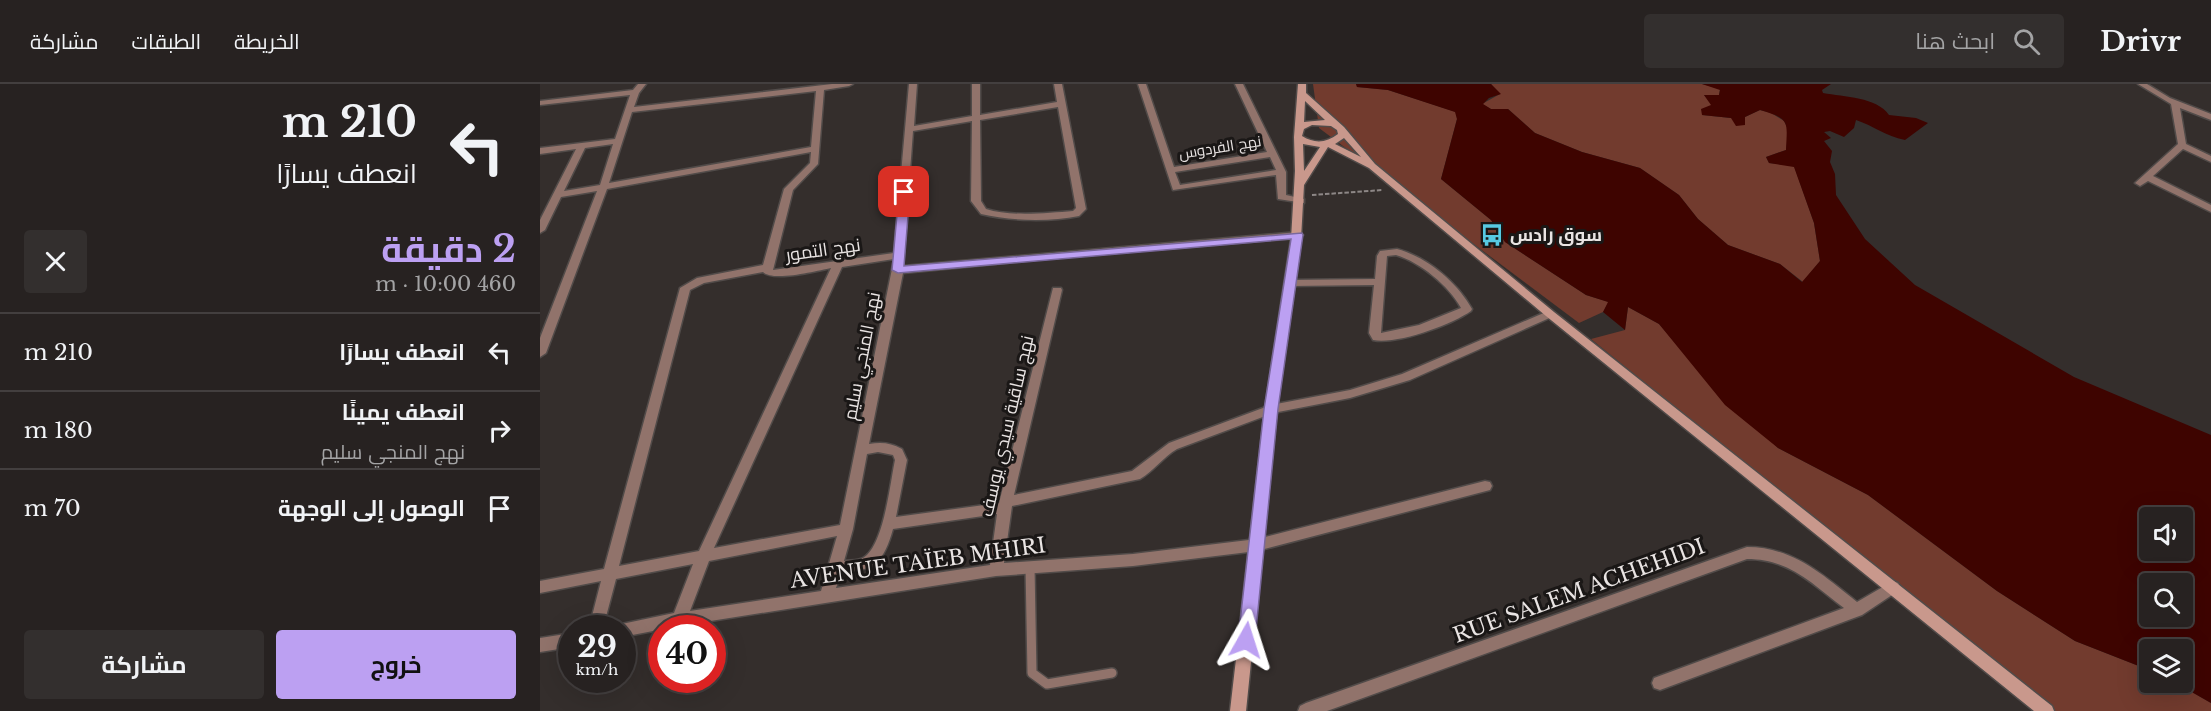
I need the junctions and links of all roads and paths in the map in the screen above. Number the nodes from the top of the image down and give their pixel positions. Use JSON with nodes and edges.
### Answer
{"nodes":[{"id":1,"x":849,"y":84,"type":"edge"},
{"id":2,"x":913,"y":84,"type":"edge"},
{"id":3,"x":976,"y":84,"type":"edge"},
{"id":4,"x":1058,"y":84,"type":"edge"},
{"id":5,"x":1142,"y":84,"type":"edge"},
{"id":6,"x":1239,"y":84,"type":"edge"},
{"id":7,"x":2142,"y":84,"type":"edge"},
{"id":8,"x":816,"y":87,"type":"edge"},
{"id":9,"x":639,"y":88,"type":"edge"},
{"id":10,"x":1302,"y":88,"type":"edge"},
{"id":11,"x":540,"y":103,"type":"edge"},
{"id":12,"x":2175,"y":103,"type":"junction"},
{"id":13,"x":1061,"y":104,"type":"junction"},
{"id":14,"x":628,"y":110,"type":"junction"},
{"id":15,"x":2211,"y":117,"type":"edge"},
{"id":16,"x":978,"y":118,"type":"junction"},
{"id":17,"x":1334,"y":124,"type":"junction"},
{"id":18,"x":909,"y":129,"type":"junction"},
{"id":19,"x":1299,"y":132,"type":"junction"},
{"id":20,"x":1342,"y":132,"type":"junction"},
{"id":21,"x":618,"y":141,"type":"junction"},
{"id":22,"x":1327,"y":144,"type":"junction"},
{"id":23,"x":582,"y":145,"type":"junction"},
{"id":24,"x":2182,"y":146,"type":"junction"},
{"id":25,"x":814,"y":149,"type":"junction"},
{"id":26,"x":540,"y":151,"type":"edge"},
{"id":27,"x":1274,"y":154,"type":"junction"},
{"id":28,"x":2211,"y":159,"type":"edge"},
{"id":29,"x":1372,"y":166,"type":"junction"},
{"id":30,"x":1171,"y":170,"type":"junction"},
{"id":31,"x":1281,"y":172,"type":"junction"},
{"id":32,"x":603,"y":188,"type":"junction"},
{"id":33,"x":1400,"y":189,"type":"junction"},
{"id":34,"x":1300,"y":194,"type":"junction"},
{"id":35,"x":555,"y":199,"type":"junction"},
{"id":36,"x":540,"y":205,"type":"edge"},
{"id":37,"x":2211,"y":209,"type":"edge"},
{"id":38,"x":540,"y":230,"type":"edge"},
{"id":39,"x":1298,"y":235,"type":"junction"},
{"id":40,"x":900,"y":255,"type":"junction"},
{"id":41,"x":838,"y":265,"type":"junction"},
{"id":42,"x":766,"y":268,"type":"junction"},
{"id":43,"x":898,"y":270,"type":"junction"},
{"id":44,"x":1378,"y":282,"type":"junction"},
{"id":45,"x":1290,"y":283,"type":"junction"},
{"id":46,"x":1057,"y":290,"type":"dead end"},
{"id":47,"x":1550,"y":314,"type":"junction"},
{"id":48,"x":540,"y":353,"type":"edge"},
{"id":49,"x":1271,"y":409,"type":"junction"},
{"id":50,"x":862,"y":450,"type":"junction"},
{"id":51,"x":1485,"y":486,"type":"dead end"},
{"id":52,"x":1005,"y":505,"type":"junction"},
{"id":53,"x":887,"y":524,"type":"junction"},
{"id":54,"x":846,"y":529,"type":"junction"},
{"id":55,"x":1257,"y":545,"type":"junction"},
{"id":56,"x":704,"y":555,"type":"junction"},
{"id":57,"x":836,"y":567,"type":"junction"},
{"id":58,"x":1030,"y":567,"type":"junction"},
{"id":59,"x":996,"y":570,"type":"junction"},
{"id":60,"x":609,"y":573,"type":"junction"},
{"id":61,"x":540,"y":587,"type":"edge"},
{"id":62,"x":1893,"y":587,"type":"junction"},
{"id":63,"x":828,"y":596,"type":"junction"},
{"id":64,"x":1857,"y":610,"type":"junction"},
{"id":65,"x":599,"y":615,"type":"edge"},
{"id":66,"x":681,"y":615,"type":"edge"},
{"id":67,"x":705,"y":615,"type":"edge"},
{"id":68,"x":558,"y":642,"type":"edge"},
{"id":69,"x":540,"y":645,"type":"edge"},
{"id":70,"x":1112,"y":673,"type":"dead end"},
{"id":71,"x":1660,"y":683,"type":"dead end"},
{"id":72,"x":1238,"y":711,"type":"edge"},
{"id":73,"x":1305,"y":711,"type":"edge"},
{"id":74,"x":2046,"y":711,"type":"edge"}],
"edges":[{"from":1,"to":8,"type":"street"},
{"from":2,"to":18,"type":"street","name":"نهج المنجي سليم"},
{"from":3,"to":16,"type":"street"},
{"from":4,"to":13,"type":"street"},
{"from":5,"to":30,"type":"street","name":"نهج الفردوس"},
{"from":6,"to":27,"type":"street"},
{"from":7,"to":12,"type":"street"},
{"from":8,"to":14,"type":"street"},
{"from":8,"to":25,"type":"street","name":"نهج التمور"},
{"from":9,"to":11,"type":"street"},
{"from":9,"to":14,"type":"street"},
{"from":10,"to":17,"type":"street"},
{"from":10,"to":19,"type":"street"},
{"from":12,"to":15,"type":"street"},
{"from":12,"to":24,"type":"street"},
{"from":13,"to":16,"type":"street"},
{"from":13,"to":16,"type":"street"},
{"from":14,"to":21,"type":"street"},
{"from":16,"to":18,"type":"street"},
{"from":17,"to":19,"type":"street"},
{"from":17,"to":20,"type":"street"},
{"from":18,"to":40,"type":"street","name":"نهج المنجي سليم"},
{"from":19,"to":22,"type":"street"},
{"from":19,"to":34,"type":"street"},
{"from":20,"to":22,"type":"street"},
{"from":20,"to":29,"type":"street"},
{"from":21,"to":23,"type":"street"},
{"from":21,"to":32,"type":"street"},
{"from":22,"to":29,"type":"street"},
{"from":22,"to":34,"type":"street"},
{"from":23,"to":26,"type":"street"},
{"from":23,"to":35,"type":"street"},
{"from":24,"to":28,"type":"street"},
{"from":24,"to":37,"type":"street"},
{"from":25,"to":32,"type":"street"},
{"from":25,"to":42,"type":"street","name":"نهج التمور"},
{"from":27,"to":30,"type":"street","name":"نهج الفردوس"},
{"from":27,"to":31,"type":"street"},
{"from":29,"to":33,"type":"street"},
{"from":30,"to":31,"type":"street","name":"نهج الفردوس"},
{"from":31,"to":34,"type":"street"},
{"from":32,"to":35,"type":"street"},
{"from":32,"to":48,"type":"street"},
{"from":33,"to":34,"type":"path"},
{"from":33,"to":47,"type":"street"},
{"from":34,"to":39,"type":"street"},
{"from":35,"to":36,"type":"street"},
{"from":35,"to":38,"type":"street"},
{"from":39,"to":43,"type":"street"},
{"from":39,"to":45,"type":"street"},
{"from":40,"to":41,"type":"street","name":"نهج التمور"},
{"from":40,"to":43,"type":"street","name":"نهج المنجي سليم"},
{"from":41,"to":42,"type":"street","name":"نهج التمور"},
{"from":41,"to":56,"type":"street"},
{"from":42,"to":60,"type":"street"},
{"from":43,"to":50,"type":"street","name":"نهج المنجي سليم"},
{"from":44,"to":44,"type":"street"},
{"from":44,"to":45,"type":"street"},
{"from":45,"to":49,"type":"street"},
{"from":46,"to":52,"type":"street","name":"نهج ساقية سيدي يوسف"},
{"from":47,"to":49,"type":"street"},
{"from":47,"to":62,"type":"street"},
{"from":49,"to":52,"type":"street"},
{"from":49,"to":55,"type":"street"},
{"from":50,"to":53,"type":"street"},
{"from":50,"to":54,"type":"street","name":"نهج المنجي سليم"},
{"from":51,"to":55,"type":"street","name":"AVENUE TAÏEB MHIRI"},
{"from":52,"to":53,"type":"street"},
{"from":52,"to":59,"type":"street","name":"نهج ساقية سيدي يوسف"},
{"from":53,"to":57,"type":"street"},
{"from":54,"to":56,"type":"street"},
{"from":54,"to":57,"type":"street","name":"نهج المنجي سليم"},
{"from":55,"to":58,"type":"street","name":"AVENUE TAÏEB MHIRI"},
{"from":55,"to":72,"type":"street"},
{"from":56,"to":60,"type":"street"},
{"from":56,"to":66,"type":"street"},
{"from":57,"to":63,"type":"street","name":"نهج المنجي سليم"},
{"from":58,"to":59,"type":"street","name":"AVENUE TAÏEB MHIRI"},
{"from":58,"to":70,"type":"lane"},
{"from":59,"to":63,"type":"street","name":"AVENUE TAÏEB MHIRI"},
{"from":60,"to":61,"type":"street"},
{"from":60,"to":65,"type":"street"},
{"from":62,"to":64,"type":"street"},
{"from":62,"to":74,"type":"street"},
{"from":63,"to":67,"type":"street","name":"AVENUE TAÏEB MHIRI"},
{"from":64,"to":71,"type":"street"},
{"from":64,"to":73,"type":"street","name":"RUE SALEM ACHEHIDI"},
{"from":68,"to":69,"type":"street"}]}
